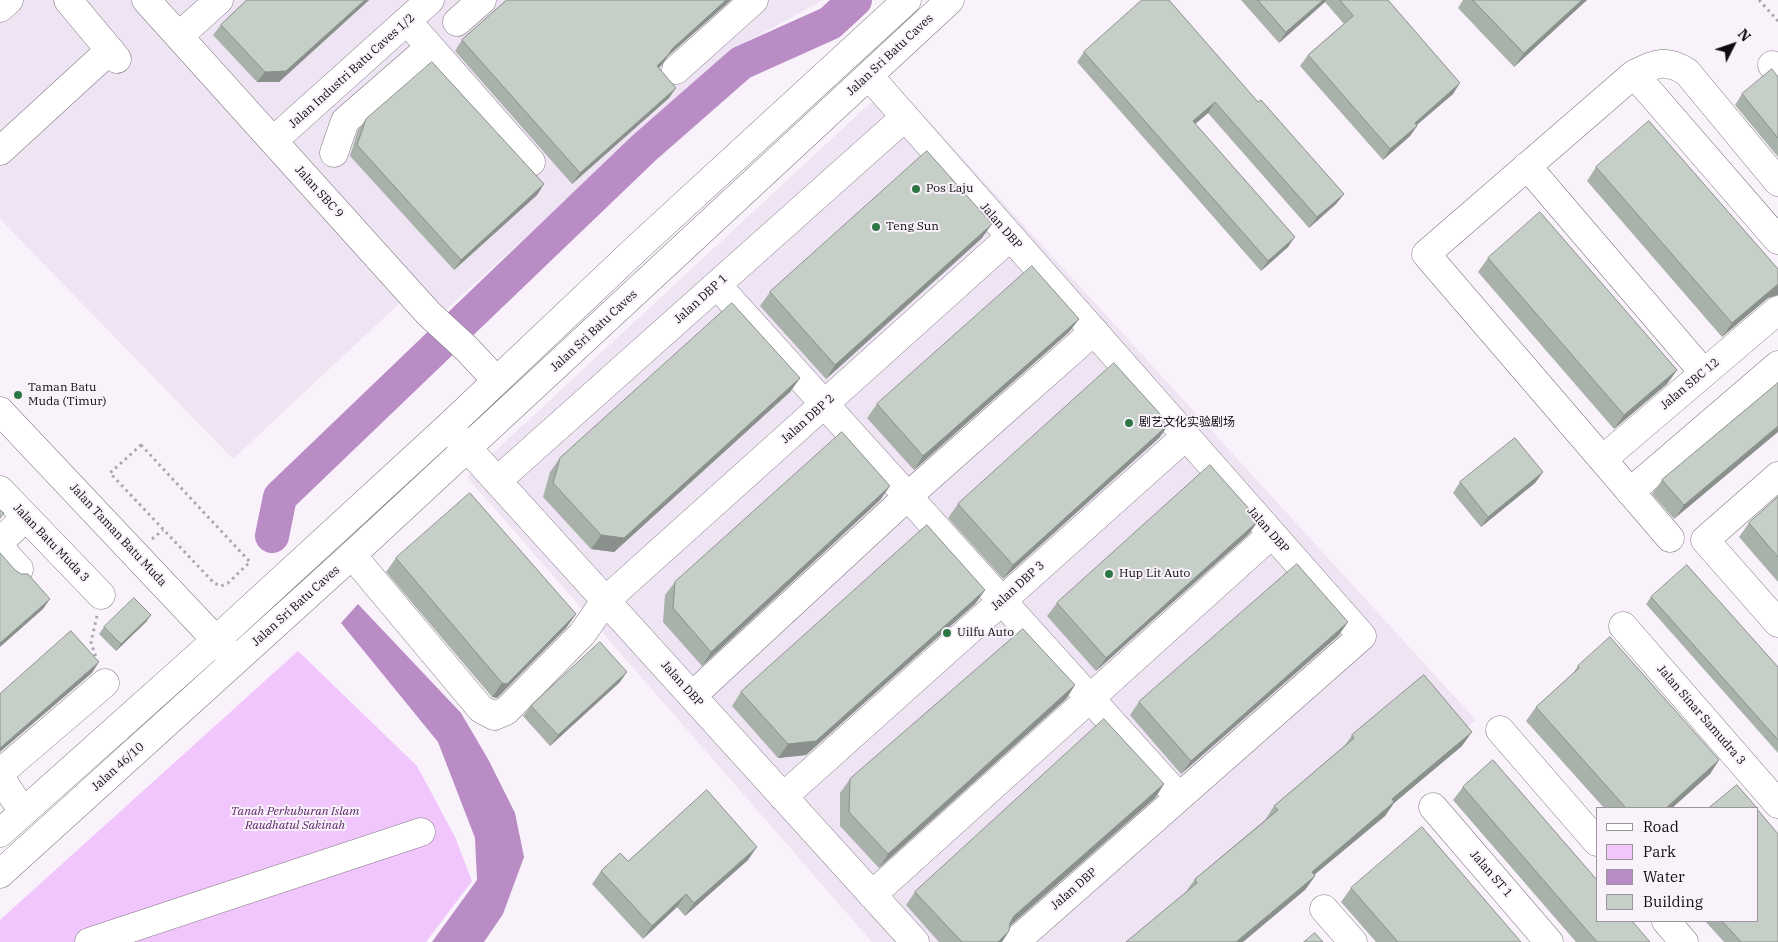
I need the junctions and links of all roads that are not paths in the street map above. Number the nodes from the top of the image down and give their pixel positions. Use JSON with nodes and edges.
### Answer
{"nodes":[{"id":1,"x":9,"y":0,"type":"edge"},
{"id":2,"x":68,"y":0,"type":"edge"},
{"id":3,"x":146,"y":0,"type":"edge"},
{"id":4,"x":219,"y":0,"type":"edge"},
{"id":5,"x":430,"y":0,"type":"edge"},
{"id":6,"x":481,"y":0,"type":"edge"},
{"id":7,"x":754,"y":0,"type":"edge"},
{"id":8,"x":907,"y":0,"type":"edge"},
{"id":9,"x":950,"y":0,"type":"edge"},
{"id":10,"x":0,"y":8,"type":"edge"},
{"id":11,"x":407,"y":21,"type":"junction"},
{"id":12,"x":457,"y":22,"type":"dead end"},
{"id":13,"x":179,"y":36,"type":"junction"},
{"id":14,"x":430,"y":47,"type":"junction"},
{"id":15,"x":676,"y":70,"type":"dead end"},
{"id":16,"x":1634,"y":74,"type":"junction"},
{"id":17,"x":869,"y":76,"type":"junction"},
{"id":18,"x":322,"y":97,"type":"junction"},
{"id":19,"x":905,"y":117,"type":"junction"},
{"id":20,"x":345,"y":122,"type":"junction"},
{"id":21,"x":273,"y":141,"type":"junction"},
{"id":22,"x":0,"y":151,"type":"edge"},
{"id":23,"x":334,"y":154,"type":"dead end"},
{"id":24,"x":531,"y":162,"type":"dead end"},
{"id":25,"x":1527,"y":166,"type":"junction"},
{"id":26,"x":1778,"y":182,"type":"edge"},
{"id":27,"x":1010,"y":237,"type":"junction"},
{"id":28,"x":1778,"y":240,"type":"edge"},
{"id":29,"x":717,"y":286,"type":"junction"},
{"id":30,"x":1778,"y":310,"type":"edge"},
{"id":31,"x":1094,"y":331,"type":"junction"},
{"id":32,"x":1778,"y":365,"type":"edge"},
{"id":33,"x":1704,"y":373,"type":"junction"},
{"id":34,"x":496,"y":380,"type":"junction"},
{"id":35,"x":824,"y":404,"type":"junction"},
{"id":36,"x":0,"y":411,"type":"edge"},
{"id":37,"x":448,"y":427,"type":"junction"},
{"id":38,"x":1186,"y":436,"type":"junction"},
{"id":39,"x":467,"y":448,"type":"junction"},
{"id":40,"x":1603,"y":459,"type":"junction"},
{"id":41,"x":1778,"y":476,"type":"edge"},
{"id":42,"x":497,"y":482,"type":"junction"},
{"id":43,"x":0,"y":490,"type":"edge"},
{"id":44,"x":1630,"y":492,"type":"junction"},
{"id":45,"x":907,"y":497,"type":"junction"},
{"id":46,"x":26,"y":517,"type":"junction"},
{"id":47,"x":1272,"y":534,"type":"junction"},
{"id":48,"x":1670,"y":538,"type":"dead end"},
{"id":49,"x":0,"y":542,"type":"edge"},
{"id":50,"x":0,"y":548,"type":"edge"},
{"id":51,"x":352,"y":555,"type":"junction"},
{"id":52,"x":19,"y":569,"type":"dead end"},
{"id":53,"x":101,"y":596,"type":"road end"},
{"id":54,"x":606,"y":601,"type":"junction"},
{"id":55,"x":1001,"y":601,"type":"junction"},
{"id":56,"x":1778,"y":623,"type":"edge"},
{"id":57,"x":1623,"y":626,"type":"dead end"},
{"id":58,"x":216,"y":640,"type":"junction"},
{"id":59,"x":236,"y":660,"type":"junction"},
{"id":60,"x":105,"y":683,"type":"road end"},
{"id":61,"x":692,"y":696,"type":"junction"},
{"id":62,"x":1090,"y":699,"type":"junction"},
{"id":63,"x":1500,"y":730,"type":"dead end"},
{"id":64,"x":783,"y":797,"type":"junction"},
{"id":65,"x":1179,"y":797,"type":"junction"},
{"id":66,"x":1778,"y":804,"type":"edge"},
{"id":67,"x":1433,"y":807,"type":"dead end"},
{"id":68,"x":23,"y":812,"type":"junction"},
{"id":69,"x":420,"y":832,"type":"dead end"},
{"id":70,"x":0,"y":833,"type":"edge"},
{"id":71,"x":1596,"y":841,"type":"edge"},
{"id":72,"x":0,"y":874,"type":"edge"},
{"id":73,"x":872,"y":895,"type":"junction"},
{"id":74,"x":1324,"y":909,"type":"dead end"},
{"id":75,"x":1667,"y":922,"type":"edge"},
{"id":76,"x":89,"y":942,"type":"edge"},
{"id":77,"x":915,"y":942,"type":"edge"},
{"id":78,"x":1014,"y":942,"type":"edge"},
{"id":79,"x":1353,"y":942,"type":"edge"},
{"id":80,"x":1549,"y":942,"type":"edge"},
{"id":81,"x":1684,"y":942,"type":"edge"}],
"edges":[{"from":1,"to":10,"type":"street"},
{"from":2,"to":22,"type":"street"},
{"from":3,"to":13,"type":"street","name":"Jalan SBC 9"},
{"from":4,"to":13,"type":"street"},
{"from":5,"to":11,"type":"street","name":"Jalan Industri Batu Caves 1/2"},
{"from":6,"to":12,"type":"street"},
{"from":7,"to":15,"type":"street"},
{"from":8,"to":34,"type":"street"},
{"from":9,"to":17,"type":"street","name":"Jalan Sri Batu Caves"},
{"from":11,"to":14,"type":"street"},
{"from":11,"to":18,"type":"street","name":"Jalan Industri Batu Caves 1/2"},
{"from":13,"to":21,"type":"street","name":"Jalan SBC 9"},
{"from":14,"to":20,"type":"street"},
{"from":14,"to":24,"type":"street"},
{"from":16,"to":25,"type":"street"},
{"from":16,"to":26,"type":"street"},
{"from":16,"to":28,"type":"street"},
{"from":17,"to":19,"type":"street","name":"Jalan DBP"},
{"from":17,"to":39,"type":"street","name":"Jalan Sri Batu Caves"},
{"from":18,"to":20,"type":"street"},
{"from":18,"to":21,"type":"street","name":"Jalan Industri Batu Caves 1/2"},
{"from":19,"to":27,"type":"street","name":"Jalan DBP"},
{"from":19,"to":29,"type":"street","name":"Jalan DBP 1"},
{"from":20,"to":23,"type":"street"},
{"from":21,"to":34,"type":"street","name":"Jalan SBC 9"},
{"from":25,"to":33,"type":"street"},
{"from":25,"to":40,"type":"street"},
{"from":27,"to":31,"type":"street","name":"Jalan DBP"},
{"from":27,"to":35,"type":"street","name":"Jalan DBP 2"},
{"from":29,"to":35,"type":"street"},
{"from":29,"to":42,"type":"street","name":"Jalan DBP 1"},
{"from":30,"to":33,"type":"street","name":"Jalan SBC 12"},
{"from":31,"to":38,"type":"street","name":"Jalan DBP"},
{"from":31,"to":45,"type":"street"},
{"from":32,"to":44,"type":"street"},
{"from":33,"to":40,"type":"street","name":"Jalan SBC 12"},
{"from":34,"to":37,"type":"street"},
{"from":35,"to":45,"type":"street"},
{"from":35,"to":54,"type":"street","name":"Jalan DBP 2"},
{"from":36,"to":58,"type":"street","name":"Jalan Taman Batu Muda"},
{"from":37,"to":39,"type":"street","name":"Jalan DBP"},
{"from":37,"to":58,"type":"street"},
{"from":38,"to":47,"type":"street","name":"Jalan DBP"},
{"from":38,"to":55,"type":"street","name":"Jalan DBP 3"},
{"from":39,"to":42,"type":"street","name":"Jalan DBP"},
{"from":39,"to":51,"type":"street","name":"Jalan Sri Batu Caves"},
{"from":40,"to":44,"type":"street"},
{"from":41,"to":56,"type":"street"},
{"from":42,"to":54,"type":"street","name":"Jalan DBP"},
{"from":43,"to":46,"type":"street","name":"Jalan Batu Muda 3"},
{"from":44,"to":48,"type":"street"},
{"from":45,"to":55,"type":"street"},
{"from":45,"to":61,"type":"street"},
{"from":46,"to":49,"type":"street"},
{"from":46,"to":53,"type":"street","name":"Jalan Batu Muda 3"},
{"from":47,"to":62,"type":"street"},
{"from":47,"to":65,"type":"street","name":"Jalan DBP"},
{"from":50,"to":52,"type":"street"},
{"from":51,"to":54,"type":"street","name":"Jalan DBP 2"},
{"from":51,"to":59,"type":"street","name":"Jalan Sri Batu Caves"},
{"from":54,"to":61,"type":"street","name":"Jalan DBP"},
{"from":55,"to":62,"type":"street"},
{"from":55,"to":64,"type":"street","name":"Jalan DBP 3"},
{"from":57,"to":66,"type":"street","name":"Jalan Sinar Samudra 3"},
{"from":58,"to":59,"type":"street","name":"Jalan Taman Batu Muda"},
{"from":58,"to":68,"type":"street"},
{"from":59,"to":72,"type":"street","name":"Jalan 46/10"},
{"from":60,"to":68,"type":"street"},
{"from":61,"to":64,"type":"street","name":"Jalan DBP"},
{"from":62,"to":65,"type":"street"},
{"from":62,"to":73,"type":"street"},
{"from":63,"to":71,"type":"street"},
{"from":64,"to":73,"type":"street","name":"Jalan DBP"},
{"from":65,"to":78,"type":"street","name":"Jalan DBP"},
{"from":67,"to":80,"type":"street","name":"Jalan ST 1"},
{"from":68,"to":70,"type":"street"},
{"from":69,"to":76,"type":"street"},
{"from":73,"to":77,"type":"street","name":"Jalan DBP"},
{"from":74,"to":79,"type":"street"},
{"from":75,"to":81,"type":"street"}]}
